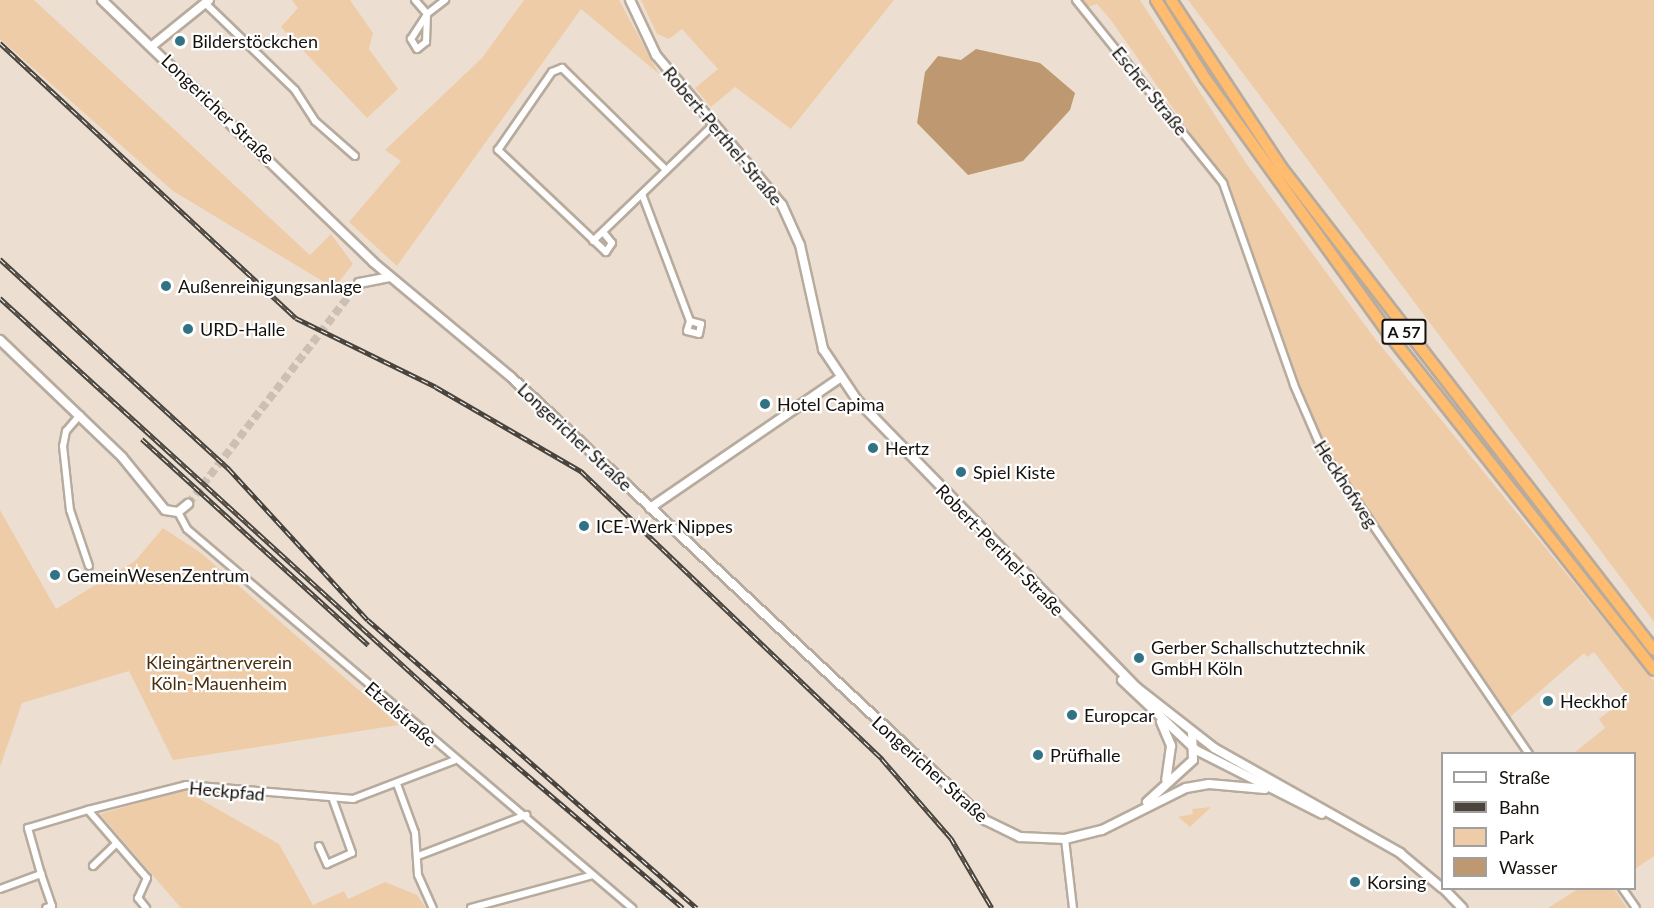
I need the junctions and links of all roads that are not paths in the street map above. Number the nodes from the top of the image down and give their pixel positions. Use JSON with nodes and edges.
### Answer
{"nodes":[{"id":1,"x":102,"y":0,"type":"edge"},
{"id":2,"x":416,"y":0,"type":"edge"},
{"id":3,"x":445,"y":0,"type":"edge"},
{"id":4,"x":630,"y":0,"type":"edge"},
{"id":5,"x":1076,"y":0,"type":"edge"},
{"id":6,"x":1156,"y":0,"type":"edge"},
{"id":7,"x":1172,"y":0,"type":"edge"},
{"id":8,"x":207,"y":1,"type":"edge"},
{"id":9,"x":427,"y":14,"type":"junction"},
{"id":10,"x":153,"y":46,"type":"junction"},
{"id":11,"x":714,"y":124,"type":"junction"},
{"id":12,"x":355,"y":156,"type":"dead end"},
{"id":13,"x":666,"y":170,"type":"junction"},
{"id":14,"x":1223,"y":183,"type":"joint"},
{"id":15,"x":642,"y":194,"type":"junction"},
{"id":16,"x":603,"y":232,"type":"junction"},
{"id":17,"x":593,"y":241,"type":"junction"},
{"id":18,"x":373,"y":262,"type":"junction"},
{"id":19,"x":390,"y":277,"type":"junction"},
{"id":20,"x":690,"y":321,"type":"dead end"},
{"id":21,"x":0,"y":340,"type":"edge"},
{"id":22,"x":840,"y":378,"type":"junction"},
{"id":23,"x":80,"y":415,"type":"junction"},
{"id":24,"x":188,"y":504,"type":"tunnel mouth"},
{"id":25,"x":650,"y":508,"type":"junction"},
{"id":26,"x":178,"y":512,"type":"junction"},
{"id":27,"x":89,"y":566,"type":"dead end"},
{"id":28,"x":1654,"y":650,"type":"edge"},
{"id":29,"x":1112,"y":667,"type":"junction"},
{"id":30,"x":1654,"y":670,"type":"edge"},
{"id":31,"x":1159,"y":718,"type":"junction"},
{"id":32,"x":1190,"y":729,"type":"junction"},
{"id":33,"x":1214,"y":748,"type":"junction"},
{"id":34,"x":1196,"y":750,"type":"junction"},
{"id":35,"x":1528,"y":752,"type":"edge"},
{"id":36,"x":455,"y":760,"type":"junction"},
{"id":37,"x":1166,"y":780,"type":"junction"},
{"id":38,"x":397,"y":784,"type":"junction"},
{"id":39,"x":1161,"y":788,"type":"junction"},
{"id":40,"x":1265,"y":789,"type":"junction"},
{"id":41,"x":333,"y":800,"type":"junction"},
{"id":42,"x":88,"y":810,"type":"junction"},
{"id":43,"x":1137,"y":811,"type":"junction"},
{"id":44,"x":526,"y":816,"type":"junction"},
{"id":45,"x":1369,"y":835,"type":"junction"},
{"id":46,"x":1065,"y":839,"type":"junction"},
{"id":47,"x":115,"y":845,"type":"junction"},
{"id":48,"x":319,"y":846,"type":"dead end"},
{"id":49,"x":418,"y":856,"type":"junction"},
{"id":50,"x":93,"y":866,"type":"dead end"},
{"id":51,"x":41,"y":873,"type":"junction"},
{"id":52,"x":592,"y":875,"type":"junction"},
{"id":53,"x":1441,"y":887,"type":"edge"},
{"id":54,"x":0,"y":889,"type":"edge"},
{"id":55,"x":1445,"y":890,"type":"edge"},
{"id":56,"x":1623,"y":890,"type":"edge"},
{"id":57,"x":49,"y":907,"type":"edge"},
{"id":58,"x":146,"y":908,"type":"edge"},
{"id":59,"x":433,"y":908,"type":"edge"},
{"id":60,"x":471,"y":908,"type":"edge"},
{"id":61,"x":632,"y":908,"type":"edge"},
{"id":62,"x":1073,"y":908,"type":"edge"},
{"id":63,"x":1462,"y":908,"type":"edge"},
{"id":64,"x":1636,"y":908,"type":"edge"}],
"edges":[{"from":1,"to":10,"type":"street","name":"Longericher Straße"},
{"from":2,"to":9,"type":"street"},
{"from":3,"to":9,"type":"street"},
{"from":4,"to":11,"type":"street","name":"Robert-Perthel-Straße"},
{"from":5,"to":14,"type":"street","name":"Escher Straße"},
{"from":6,"to":30,"type":"highway","number":"A 57"},
{"from":7,"to":28,"type":"highway","number":"A 57"},
{"from":8,"to":10,"type":"street"},
{"from":8,"to":12,"type":"street"},
{"from":9,"to":9,"type":"street"},
{"from":10,"to":18,"type":"street","name":"Longericher Straße"},
{"from":11,"to":13,"type":"street"},
{"from":11,"to":22,"type":"street","name":"Robert-Perthel-Straße"},
{"from":13,"to":15,"type":"street"},
{"from":13,"to":17,"type":"street"},
{"from":14,"to":35,"type":"street","name":"Heckhofweg"},
{"from":15,"to":16,"type":"street"},
{"from":15,"to":20,"type":"street"},
{"from":16,"to":17,"type":"street"},
{"from":16,"to":17,"type":"street"},
{"from":18,"to":19,"type":"street","name":"Longericher Straße"},
{"from":18,"to":19,"type":"street"},
{"from":19,"to":25,"type":"street","name":"Longericher Straße"},
{"from":21,"to":23,"type":"street","name":"Etzelstraße"},
{"from":22,"to":25,"type":"street"},
{"from":22,"to":29,"type":"street","name":"Robert-Perthel-Straße"},
{"from":23,"to":26,"type":"street","name":"Etzelstraße"},
{"from":23,"to":27,"type":"street"},
{"from":24,"to":26,"type":"street"},
{"from":25,"to":46,"type":"street","name":"Longericher Straße"},
{"from":26,"to":36,"type":"street","name":"Etzelstraße"},
{"from":29,"to":31,"type":"street","name":"Robert-Perthel-Straße"},
{"from":29,"to":32,"type":"street","name":"Robert-Perthel-Straße"},
{"from":31,"to":34,"type":"street","name":"Robert-Perthel-Straße"},
{"from":31,"to":37,"type":"street","name":"Longericher Straße"},
{"from":32,"to":33,"type":"street","name":"Robert-Perthel-Straße"},
{"from":32,"to":34,"type":"street"},
{"from":33,"to":34,"type":"street"},
{"from":33,"to":45,"type":"street","name":"Robert-Perthel-Straße"},
{"from":34,"to":37,"type":"street","name":"Longericher Straße"},
{"from":34,"to":39,"type":"street","name":"Longericher Straße"},
{"from":34,"to":40,"type":"street","name":"Robert-Perthel-Straße"},
{"from":36,"to":38,"type":"street","name":"Heckpfad"},
{"from":36,"to":44,"type":"street","name":"Etzelstraße"},
{"from":37,"to":39,"type":"street","name":"Longericher Straße"},
{"from":38,"to":41,"type":"street","name":"Heckpfad"},
{"from":38,"to":49,"type":"street"},
{"from":39,"to":43,"type":"street","name":"Longericher Straße"},
{"from":40,"to":43,"type":"street","name":"Longericher Straße"},
{"from":40,"to":45,"type":"street","name":"Robert-Perthel-Straße"},
{"from":41,"to":42,"type":"street","name":"Heckpfad"},
{"from":41,"to":48,"type":"street"},
{"from":42,"to":47,"type":"street"},
{"from":42,"to":51,"type":"street","name":"Heckpfad"},
{"from":43,"to":46,"type":"street","name":"Longericher Straße"},
{"from":44,"to":49,"type":"street"},
{"from":44,"to":52,"type":"street","name":"Etzelstraße"},
{"from":45,"to":53,"type":"street","name":"Robert-Perthel-Straße"},
{"from":46,"to":62,"type":"street"},
{"from":47,"to":50,"type":"street"},
{"from":47,"to":58,"type":"street"},
{"from":49,"to":59,"type":"street"},
{"from":51,"to":54,"type":"street"},
{"from":51,"to":57,"type":"street","name":"Heckpfad"},
{"from":52,"to":60,"type":"street"},
{"from":52,"to":61,"type":"street","name":"Etzelstraße"},
{"from":55,"to":63,"type":"street","name":"Robert-Perthel-Straße"},
{"from":56,"to":64,"type":"street"}]}
